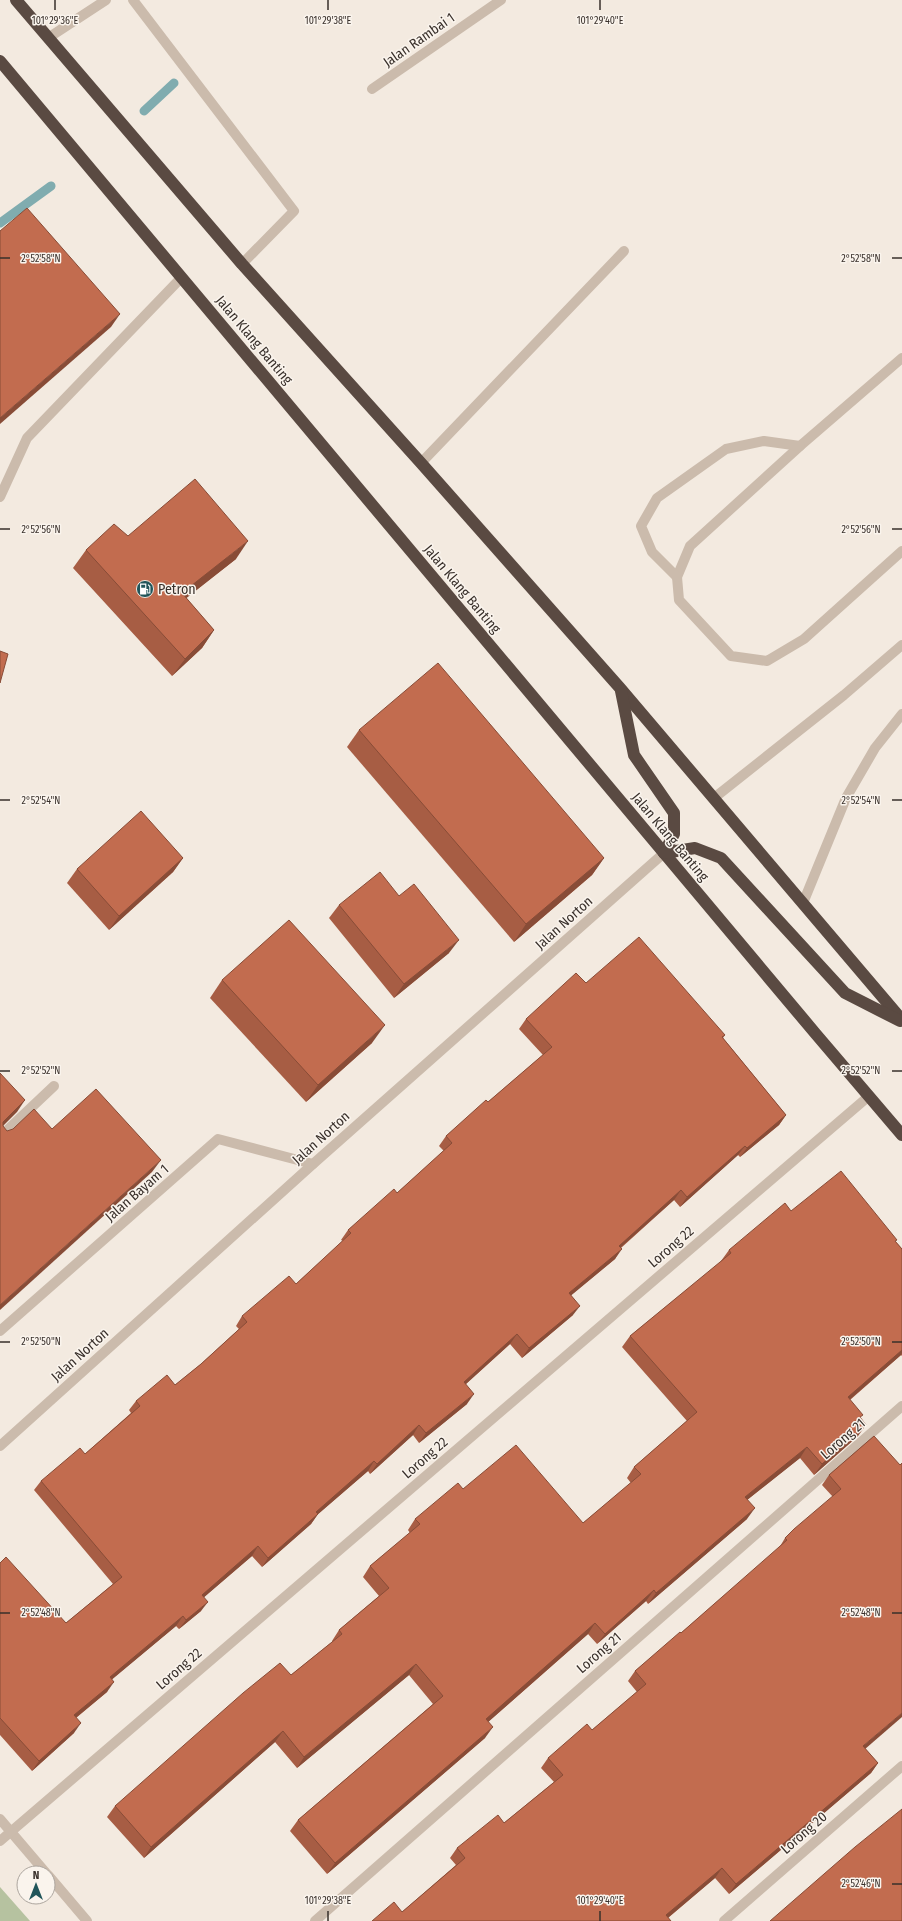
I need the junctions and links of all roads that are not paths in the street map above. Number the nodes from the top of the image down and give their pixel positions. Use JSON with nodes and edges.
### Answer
{"nodes":[{"id":1,"x":16,"y":0,"type":"edge"},
{"id":2,"x":106,"y":0,"type":"edge"},
{"id":3,"x":133,"y":0,"type":"edge"},
{"id":4,"x":501,"y":0,"type":"edge"},
{"id":5,"x":48,"y":38,"type":"junction"},
{"id":6,"x":2,"y":66,"type":"edge"},
{"id":7,"x":372,"y":89,"type":"dead end"},
{"id":8,"x":624,"y":251,"type":"dead end"},
{"id":9,"x":242,"y":264,"type":"junction"},
{"id":10,"x":181,"y":278,"type":"junction"},
{"id":11,"x":902,"y":358,"type":"edge"},
{"id":12,"x":800,"y":446,"type":"junction"},
{"id":13,"x":421,"y":463,"type":"junction"},
{"id":14,"x":0,"y":497,"type":"edge"},
{"id":15,"x":902,"y":551,"type":"edge"},
{"id":16,"x":677,"y":577,"type":"junction"},
{"id":17,"x":902,"y":645,"type":"edge"},
{"id":18,"x":620,"y":688,"type":"junction"},
{"id":19,"x":902,"y":714,"type":"edge"},
{"id":20,"x":714,"y":798,"type":"junction"},
{"id":21,"x":664,"y":853,"type":"junction"},
{"id":22,"x":803,"y":903,"type":"junction"},
{"id":23,"x":902,"y":1021,"type":"edge"},
{"id":24,"x":54,"y":1086,"type":"dead end"},
{"id":25,"x":868,"y":1096,"type":"junction"},
{"id":26,"x":902,"y":1135,"type":"edge"},
{"id":27,"x":0,"y":1137,"type":"edge"},
{"id":28,"x":312,"y":1164,"type":"junction"},
{"id":29,"x":0,"y":1331,"type":"edge"},
{"id":30,"x":902,"y":1406,"type":"edge"},
{"id":31,"x":0,"y":1446,"type":"edge"},
{"id":32,"x":902,"y":1766,"type":"edge"},
{"id":33,"x":0,"y":1820,"type":"edge"},
{"id":34,"x":10,"y":1832,"type":"junction"},
{"id":35,"x":0,"y":1841,"type":"edge"},
{"id":36,"x":39,"y":1865,"type":"edge"},
{"id":37,"x":56,"y":1885,"type":"edge"},
{"id":38,"x":87,"y":1921,"type":"edge"},
{"id":39,"x":316,"y":1921,"type":"edge"},
{"id":40,"x":724,"y":1921,"type":"edge"}],
"edges":[{"from":1,"to":5,"type":"highway"},
{"from":2,"to":5,"type":"street"},
{"from":3,"to":9,"type":"street"},
{"from":4,"to":7,"type":"street","name":"Jalan Rambai 1"},
{"from":5,"to":9,"type":"highway"},
{"from":6,"to":10,"type":"highway","name":"Jalan Klang Banting"},
{"from":8,"to":13,"type":"street"},
{"from":9,"to":13,"type":"highway"},
{"from":10,"to":14,"type":"street"},
{"from":10,"to":21,"type":"highway","name":"Jalan Klang Banting"},
{"from":11,"to":12,"type":"street"},
{"from":12,"to":16,"type":"street"},
{"from":12,"to":16,"type":"street"},
{"from":13,"to":18,"type":"highway"},
{"from":15,"to":16,"type":"street"},
{"from":17,"to":20,"type":"street"},
{"from":18,"to":20,"type":"highway"},
{"from":18,"to":21,"type":"highway"},
{"from":19,"to":22,"type":"street"},
{"from":20,"to":22,"type":"highway"},
{"from":21,"to":23,"type":"highway"},
{"from":21,"to":25,"type":"highway","name":"Jalan Klang Banting"},
{"from":21,"to":28,"type":"street","name":"Jalan Norton"},
{"from":22,"to":23,"type":"highway"},
{"from":24,"to":27,"type":"street"},
{"from":25,"to":26,"type":"highway","name":"Jalan Klang Banting"},
{"from":25,"to":34,"type":"street","name":"Lorong 22"},
{"from":28,"to":29,"type":"street","name":"Jalan Bayam 1"},
{"from":28,"to":31,"type":"street","name":"Jalan Norton"},
{"from":30,"to":39,"type":"street","name":"Lorong 21"},
{"from":32,"to":40,"type":"street","name":"Lorong 20"},
{"from":33,"to":34,"type":"street"},
{"from":34,"to":35,"type":"street","name":"Lorong 22"},
{"from":34,"to":36,"type":"street"},
{"from":37,"to":38,"type":"street"}]}
